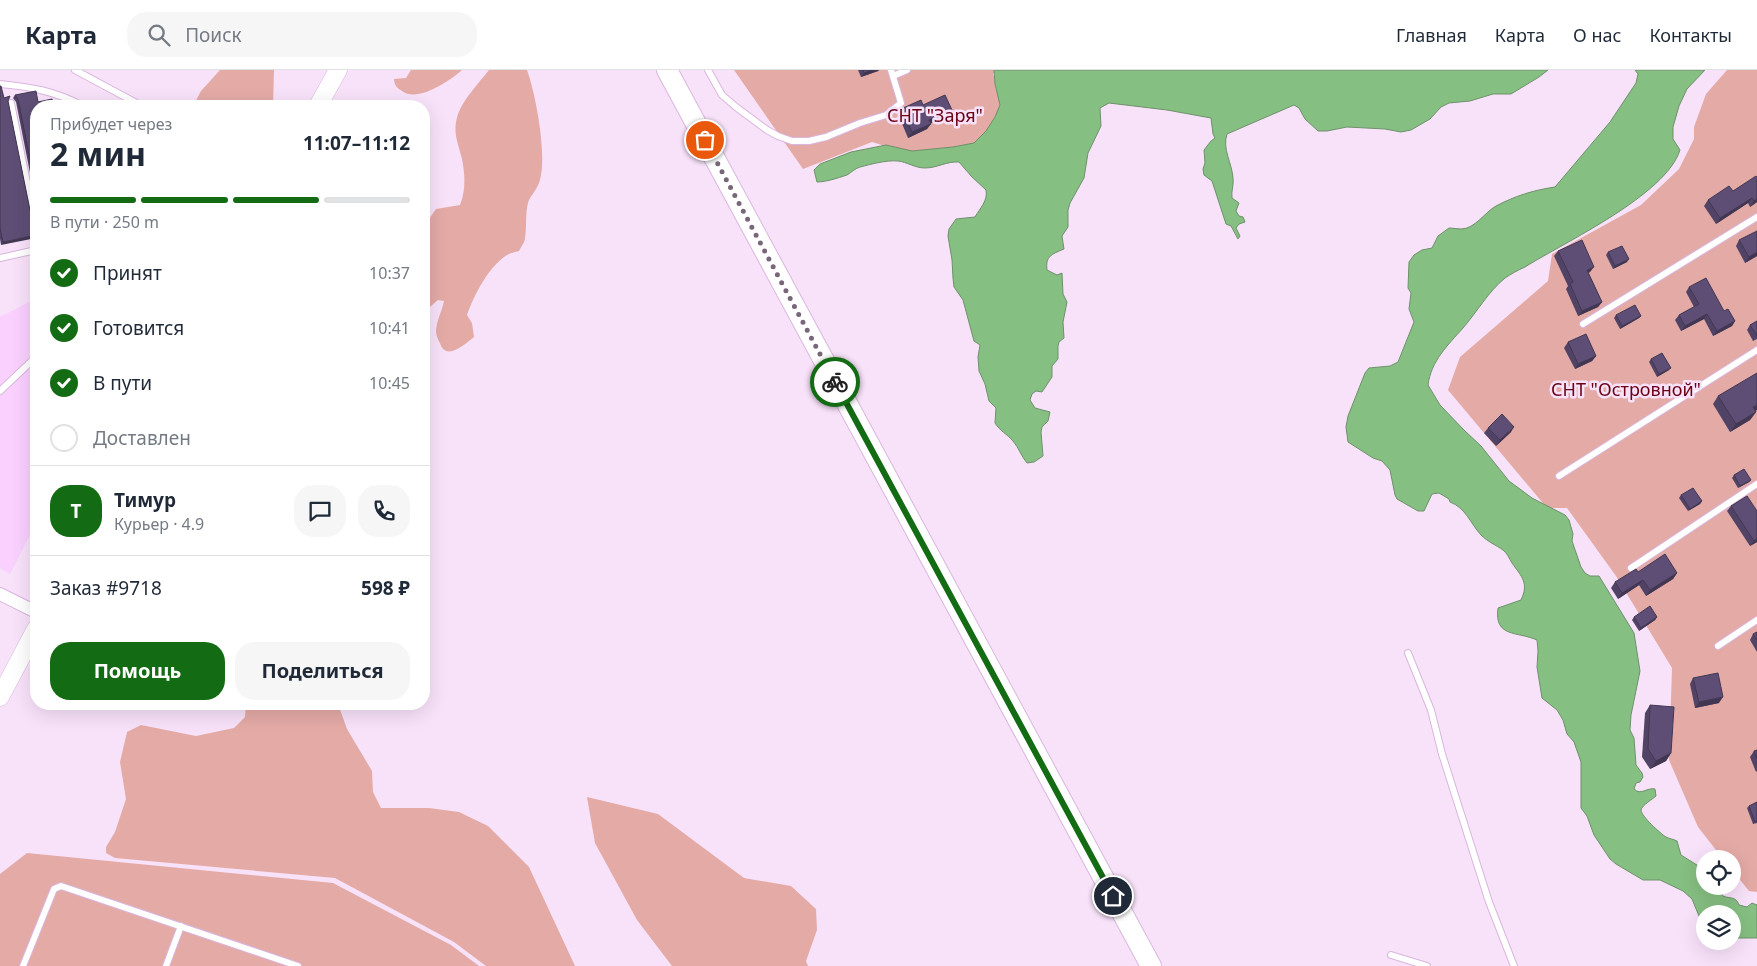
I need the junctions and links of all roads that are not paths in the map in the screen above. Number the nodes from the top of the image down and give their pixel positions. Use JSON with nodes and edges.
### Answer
{"nodes":[{"id":1,"x":75,"y":70,"type":"edge"},
{"id":2,"x":338,"y":70,"type":"edge"},
{"id":3,"x":667,"y":70,"type":"edge"},
{"id":4,"x":708,"y":70,"type":"edge"},
{"id":5,"x":906,"y":70,"type":"edge"},
{"id":6,"x":892,"y":73,"type":"edge"},
{"id":7,"x":0,"y":84,"type":"edge"},
{"id":8,"x":71,"y":100,"type":"edge"},
{"id":9,"x":131,"y":100,"type":"edge"},
{"id":10,"x":321,"y":100,"type":"edge"},
{"id":11,"x":11,"y":103,"type":"edge"},
{"id":12,"x":30,"y":197,"type":"edge"},
{"id":13,"x":1757,"y":217,"type":"edge"},
{"id":14,"x":30,"y":251,"type":"edge"},
{"id":15,"x":0,"y":258,"type":"edge"},
{"id":16,"x":1583,"y":324,"type":"dead end"},
{"id":17,"x":1757,"y":350,"type":"edge"},
{"id":18,"x":30,"y":363,"type":"edge"},
{"id":19,"x":0,"y":392,"type":"edge"},
{"id":20,"x":1559,"y":476,"type":"dead end"},
{"id":21,"x":1757,"y":484,"type":"edge"},
{"id":22,"x":1631,"y":568,"type":"dead end"},
{"id":23,"x":0,"y":594,"type":"edge"},
{"id":24,"x":30,"y":609,"type":"edge"},
{"id":25,"x":1757,"y":620,"type":"edge"},
{"id":26,"x":30,"y":641,"type":"edge"},
{"id":27,"x":1718,"y":646,"type":"dead end"},
{"id":28,"x":1408,"y":653,"type":"dead end"},
{"id":29,"x":0,"y":697,"type":"edge"},
{"id":30,"x":181,"y":926,"type":"junction"},
{"id":31,"x":1391,"y":956,"type":"dead end"},
{"id":32,"x":280,"y":963,"type":"edge"},
{"id":33,"x":25,"y":965,"type":"edge"},
{"id":34,"x":166,"y":966,"type":"edge"},
{"id":35,"x":298,"y":966,"type":"edge"},
{"id":36,"x":1151,"y":966,"type":"edge"},
{"id":37,"x":1427,"y":966,"type":"edge"},
{"id":38,"x":1514,"y":966,"type":"edge"}],
"edges":[{"from":1,"to":9,"type":"lane"},
{"from":2,"to":10,"type":"main road"},
{"from":3,"to":36,"type":"main road"},
{"from":4,"to":6,"type":"lane"},
{"from":5,"to":6,"type":"lane"},
{"from":7,"to":8,"type":"lane"},
{"from":11,"to":12,"type":"lane"},
{"from":13,"to":16,"type":"lane"},
{"from":14,"to":15,"type":"lane"},
{"from":17,"to":20,"type":"lane"},
{"from":18,"to":19,"type":"lane"},
{"from":21,"to":22,"type":"lane"},
{"from":23,"to":24,"type":"street"},
{"from":25,"to":27,"type":"lane"},
{"from":26,"to":29,"type":"main road"},
{"from":28,"to":38,"type":"lane"},
{"from":30,"to":32,"type":"lane"},
{"from":30,"to":33,"type":"lane"},
{"from":30,"to":34,"type":"lane"},
{"from":31,"to":37,"type":"lane"},
{"from":32,"to":35,"type":"lane"}]}
